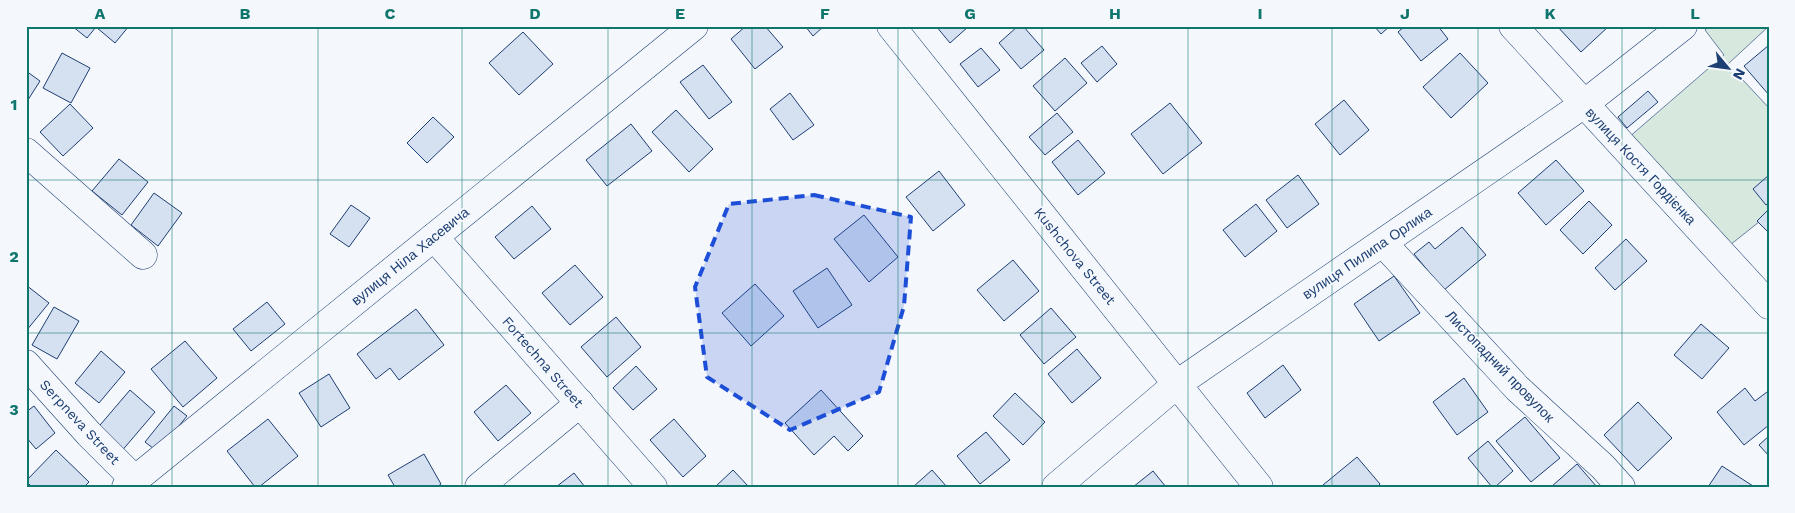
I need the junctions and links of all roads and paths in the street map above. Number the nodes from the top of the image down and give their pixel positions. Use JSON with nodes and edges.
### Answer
{"nodes":[{"id":1,"x":694,"y":26,"type":"edge"},
{"id":2,"x":891,"y":26,"type":"edge"},
{"id":3,"x":1513,"y":26,"type":"edge"},
{"id":4,"x":1683,"y":26,"type":"edge"},
{"id":5,"x":1584,"y":104,"type":"junction"},
{"id":6,"x":26,"y":152,"type":"edge"},
{"id":7,"x":434,"y":237,"type":"junction"},
{"id":8,"x":1382,"y":243,"type":"junction"},
{"id":9,"x":143,"y":255,"type":"dead end"},
{"id":10,"x":1769,"y":305,"type":"edge"},
{"id":11,"x":26,"y":364,"type":"edge"},
{"id":12,"x":1177,"y":384,"type":"junction"},
{"id":13,"x":580,"y":403,"type":"junction"},
{"id":14,"x":130,"y":483,"type":"edge"},
{"id":15,"x":479,"y":487,"type":"edge"},
{"id":16,"x":653,"y":487,"type":"edge"},
{"id":17,"x":1056,"y":487,"type":"edge"},
{"id":18,"x":1259,"y":487,"type":"edge"},
{"id":19,"x":1621,"y":487,"type":"edge"}],
"edges":[{"from":1,"to":7,"type":"street","name":"вулиця Ніла Хасевича"},
{"from":2,"to":12,"type":"street","name":"Kushchova Street"},
{"from":3,"to":5,"type":"street","name":"вулиця Костя Гордієнка"},
{"from":4,"to":5,"type":"street","name":"вулиця Пилипа Орлика"},
{"from":5,"to":8,"type":"street","name":"вулиця Пилипа Орлика"},
{"from":5,"to":10,"type":"street","name":"вулиця Костя Гордієнка"},
{"from":6,"to":9,"type":"street"},
{"from":7,"to":13,"type":"street","name":"Fortechna Street"},
{"from":7,"to":14,"type":"street","name":"вулиця Ніла Хасевича"},
{"from":8,"to":12,"type":"street","name":"вулиця Пилипа Орлика"},
{"from":8,"to":19,"type":"street","name":"Листопадний провулок"},
{"from":11,"to":14,"type":"street","name":"Serpneva Street"},
{"from":12,"to":17,"type":"street","name":"вулиця Пилипа Орлика"},
{"from":12,"to":18,"type":"street","name":"Kushchova Street"},
{"from":13,"to":15,"type":"street"},
{"from":13,"to":16,"type":"street","name":"Fortechna Street"}]}
